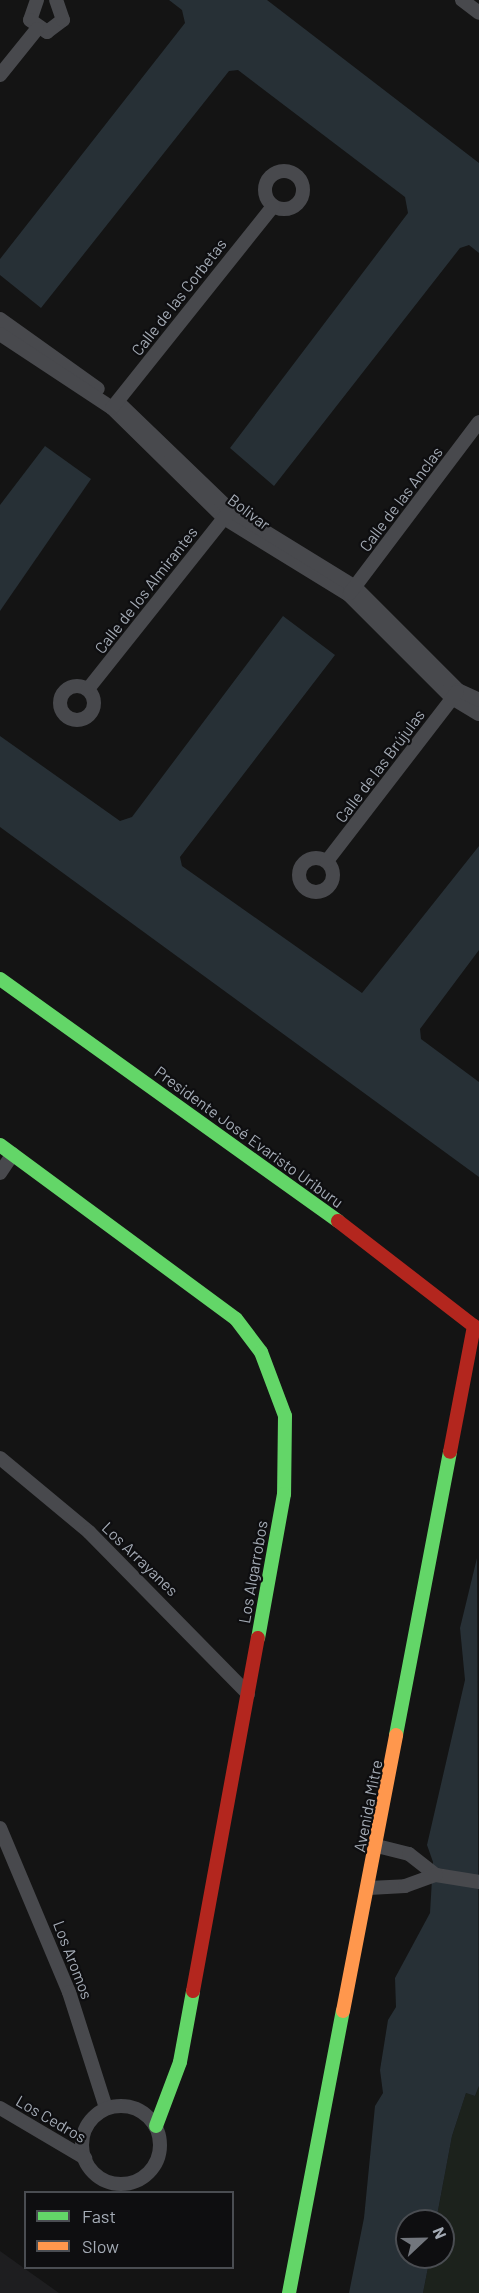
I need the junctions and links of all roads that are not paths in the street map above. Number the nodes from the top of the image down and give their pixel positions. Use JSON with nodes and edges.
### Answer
{"nodes":[{"id":1,"x":37,"y":0,"type":"edge"},
{"id":2,"x":56,"y":0,"type":"edge"},
{"id":3,"x":462,"y":0,"type":"edge"},
{"id":4,"x":479,"y":13,"type":"edge"},
{"id":5,"x":37,"y":29,"type":"junction"},
{"id":6,"x":0,"y":75,"type":"edge"},
{"id":7,"x":273,"y":206,"type":"dead end"},
{"id":8,"x":0,"y":320,"type":"edge"},
{"id":9,"x":0,"y":334,"type":"edge"},
{"id":10,"x":115,"y":405,"type":"junction"},
{"id":11,"x":479,"y":422,"type":"edge"},
{"id":12,"x":227,"y":514,"type":"junction"},
{"id":13,"x":352,"y":591,"type":"junction"},
{"id":14,"x":88,"y":689,"type":"dead end"},
{"id":15,"x":455,"y":694,"type":"junction"},
{"id":16,"x":479,"y":700,"type":"edge"},
{"id":17,"x":479,"y":714,"type":"edge"},
{"id":18,"x":327,"y":861,"type":"dead end"},
{"id":19,"x":0,"y":979,"type":"edge"},
{"id":20,"x":0,"y":1145,"type":"edge"},
{"id":21,"x":14,"y":1154,"type":"junction"},
{"id":22,"x":0,"y":1173,"type":"edge"},
{"id":23,"x":474,"y":1326,"type":"joint"},
{"id":24,"x":0,"y":1458,"type":"edge"},
{"id":25,"x":248,"y":1694,"type":"junction"},
{"id":26,"x":0,"y":1828,"type":"edge"},
{"id":27,"x":377,"y":1846,"type":"junction"},
{"id":28,"x":440,"y":1876,"type":"junction"},
{"id":29,"x":479,"y":1882,"type":"edge"},
{"id":30,"x":369,"y":1888,"type":"junction"},
{"id":31,"x":0,"y":2108,"type":"edge"},
{"id":32,"x":106,"y":2108,"type":"junction"},
{"id":33,"x":156,"y":2126,"type":"junction"},
{"id":34,"x":85,"y":2158,"type":"junction"},
{"id":35,"x":290,"y":2293,"type":"edge"}],
"edges":[{"from":1,"to":5,"type":"street"},
{"from":2,"to":5,"type":"street"},
{"from":3,"to":4,"type":"street"},
{"from":5,"to":6,"type":"street"},
{"from":7,"to":10,"type":"street","name":"Calle de las Corbetas"},
{"from":8,"to":10,"type":"street","name":"Bolivar"},
{"from":9,"to":10,"type":"street","name":"Bolivar"},
{"from":10,"to":12,"type":"street","name":"Bolivar"},
{"from":11,"to":13,"type":"street","name":"Calle de las Anclas"},
{"from":12,"to":13,"type":"street","name":"Bolivar"},
{"from":12,"to":14,"type":"street","name":"Calle de los Almirantes"},
{"from":13,"to":15,"type":"street","name":"Bolivar"},
{"from":15,"to":16,"type":"street","name":"Bolivar"},
{"from":15,"to":17,"type":"street","name":"Bolivar"},
{"from":15,"to":18,"type":"street","name":"Calle de las Brújulas"},
{"from":19,"to":23,"type":"street","name":"Presidente José Evaristo Uriburu"},
{"from":20,"to":21,"type":"street","name":"Los Algarrobos"},
{"from":21,"to":22,"type":"street"},
{"from":21,"to":25,"type":"street","name":"Los Algarrobos"},
{"from":23,"to":27,"type":"street","name":"Avenida Mitre"},
{"from":24,"to":25,"type":"street","name":"Los Arrayanes"},
{"from":25,"to":33,"type":"street","name":"Los Algarrobos"},
{"from":26,"to":32,"type":"street","name":"Los Aromos"},
{"from":27,"to":28,"type":"street"},
{"from":27,"to":30,"type":"street","name":"Avenida Mitre"},
{"from":28,"to":29,"type":"street"},
{"from":28,"to":30,"type":"street"},
{"from":30,"to":35,"type":"street","name":"Avenida Mitre"},
{"from":31,"to":34,"type":"street","name":"Los Cedros"},
{"from":32,"to":33,"type":"street"},
{"from":32,"to":34,"type":"street","name":"Los Cedros"},
{"from":33,"to":34,"type":"street","name":"Los Cedros"}]}
